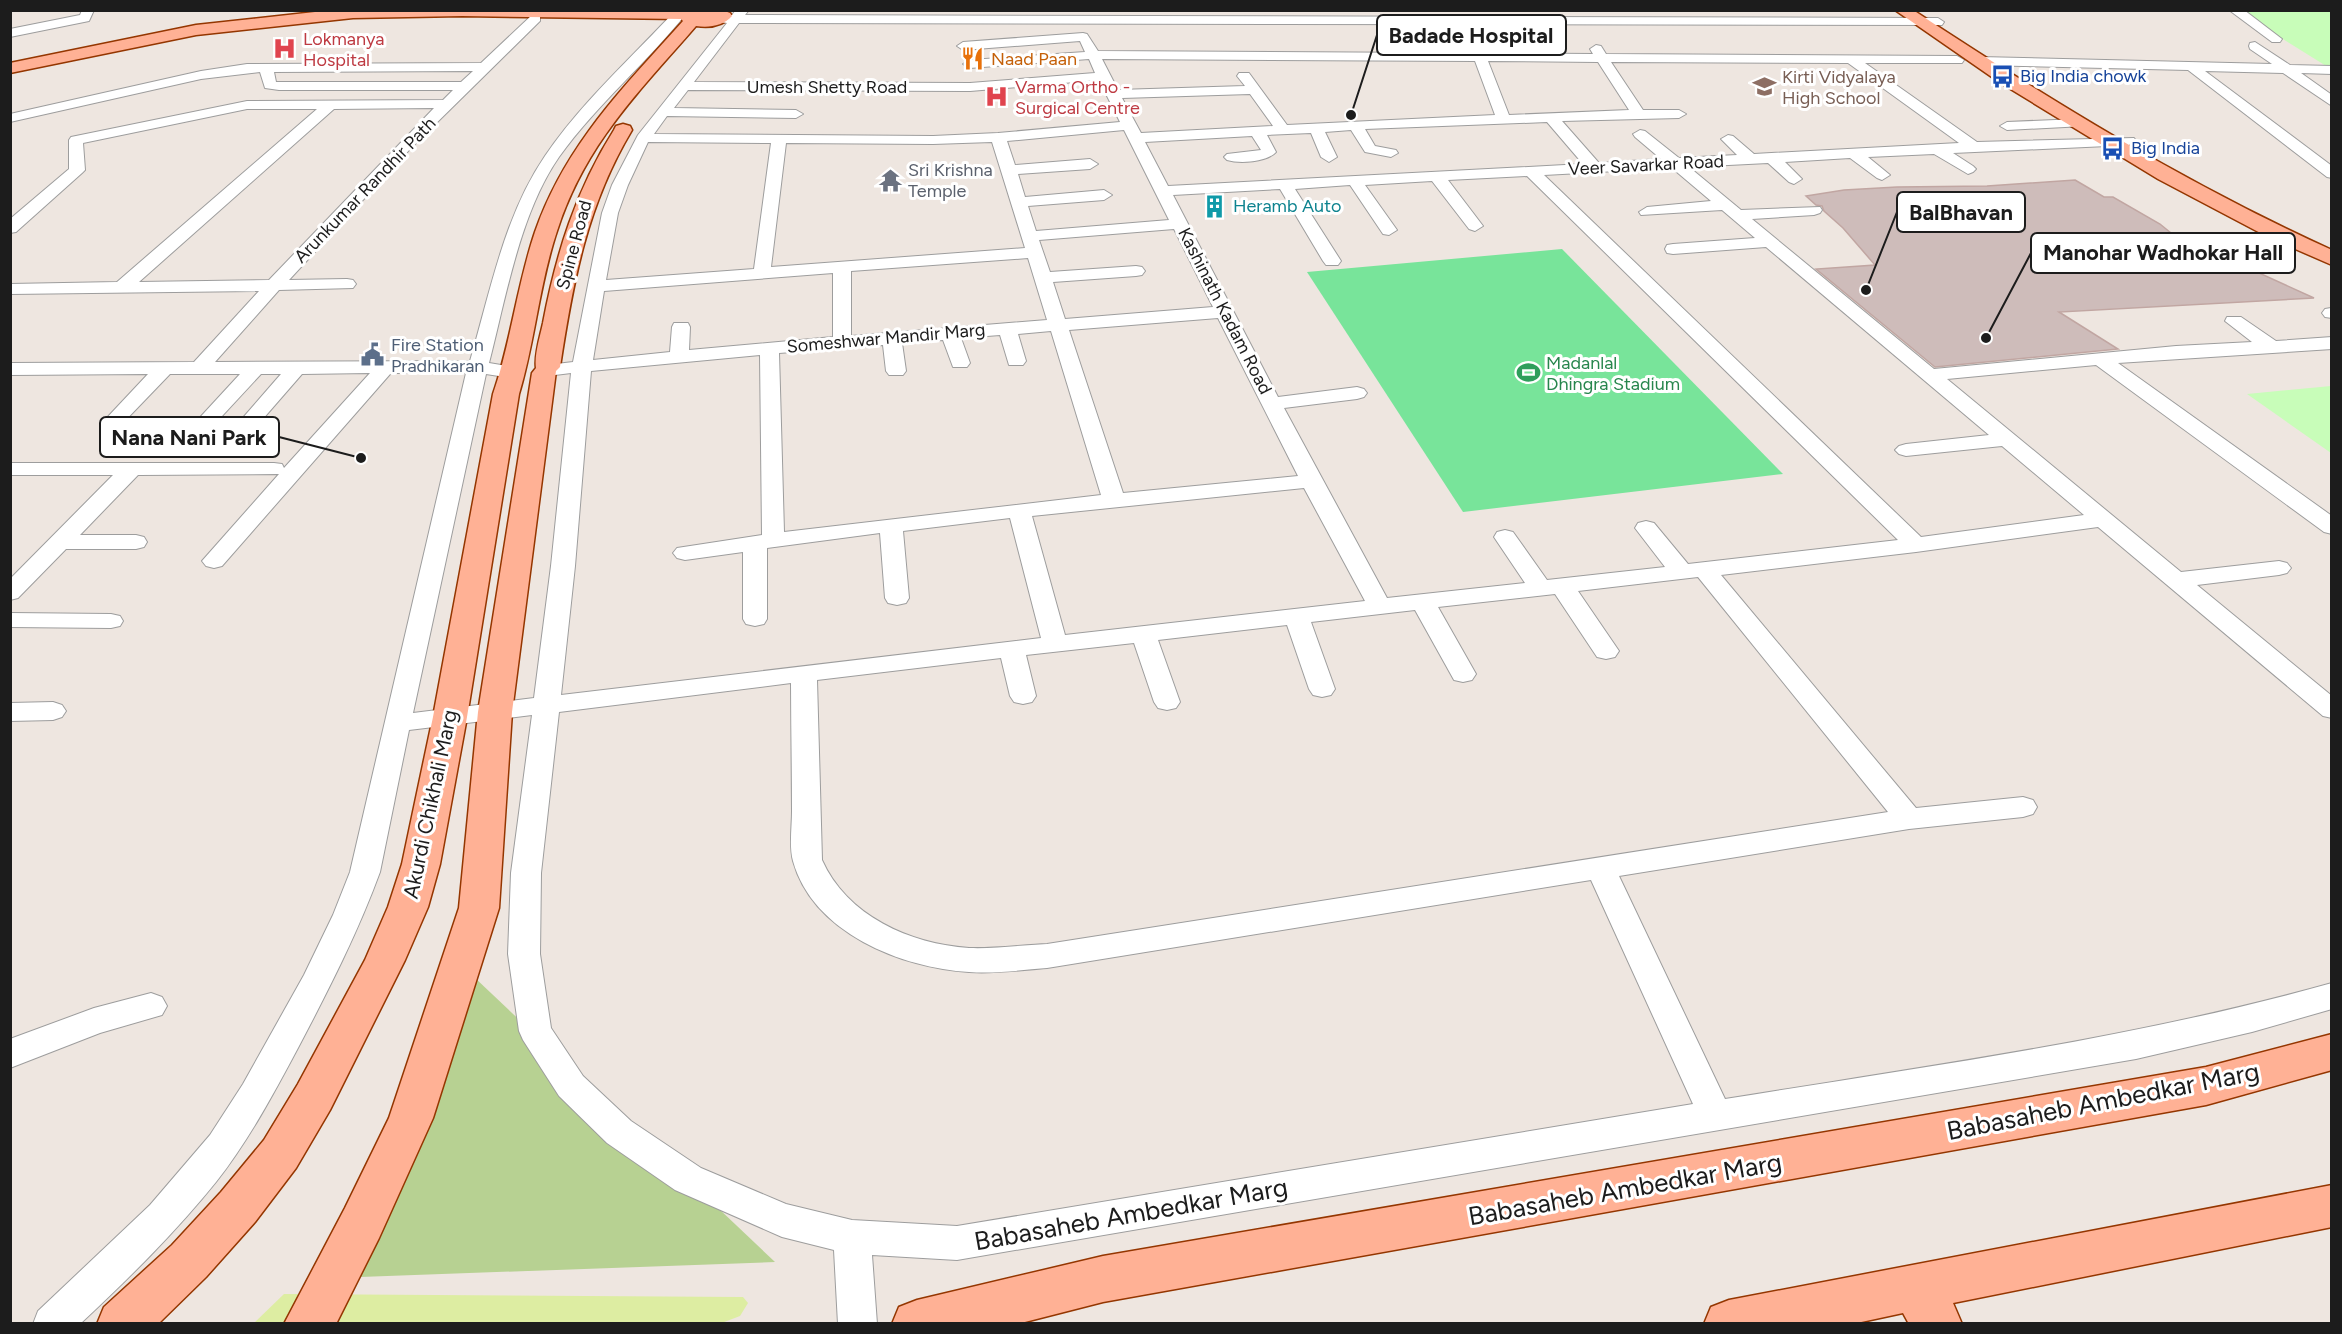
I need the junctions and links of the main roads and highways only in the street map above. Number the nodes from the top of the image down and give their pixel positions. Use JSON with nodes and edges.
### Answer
{"nodes":[{"id":1,"x":558,"y":11,"type":"edge"},
{"id":2,"x":708,"y":15,"type":"edge"},
{"id":3,"x":1919,"y":16,"type":"edge"},
{"id":4,"x":251,"y":20,"type":"edge"},
{"id":5,"x":228,"y":22,"type":"edge"},
{"id":6,"x":10,"y":68,"type":"edge"},
{"id":7,"x":1989,"y":68,"type":"junction"},
{"id":8,"x":10,"y":75,"type":"edge"},
{"id":9,"x":656,"y":105,"type":"road end"},
{"id":10,"x":635,"y":115,"type":"dead end"},
{"id":11,"x":2331,"y":250,"type":"edge"},
{"id":12,"x":2331,"y":258,"type":"edge"},
{"id":13,"x":546,"y":370,"type":"junction"},
{"id":14,"x":512,"y":373,"type":"junction"},
{"id":15,"x":2331,"y":1052,"type":"edge"},
{"id":16,"x":2331,"y":1206,"type":"edge"},
{"id":17,"x":1927,"y":1306,"type":"edge"},
{"id":18,"x":122,"y":1323,"type":"edge"},
{"id":19,"x":309,"y":1323,"type":"edge"},
{"id":20,"x":917,"y":1323,"type":"edge"},
{"id":21,"x":1729,"y":1323,"type":"edge"}],
"edges":[{"from":1,"to":2,"type":"main road"},
{"from":1,"to":4,"type":"main road"},
{"from":2,"to":4,"type":"main road"},
{"from":2,"to":9,"type":"main road"},
{"from":2,"to":14,"type":"main road","name":"Akurdi Chikhali Marg"},
{"from":3,"to":7,"type":"main road"},
{"from":4,"to":5,"type":"main road"},
{"from":5,"to":6,"type":"main road"},
{"from":5,"to":8,"type":"main road"},
{"from":7,"to":11,"type":"main road"},
{"from":7,"to":12,"type":"main road"},
{"from":10,"to":13,"type":"main road","name":"Spine Road"},
{"from":13,"to":14,"type":"main road"},
{"from":13,"to":19,"type":"main road"},
{"from":14,"to":18,"type":"main road","name":"Akurdi Chikhali Marg"},
{"from":15,"to":20,"type":"main road","name":"Babasaheb Ambedkar Marg"},
{"from":16,"to":17,"type":"main road"},
{"from":17,"to":21,"type":"main road"}]}
